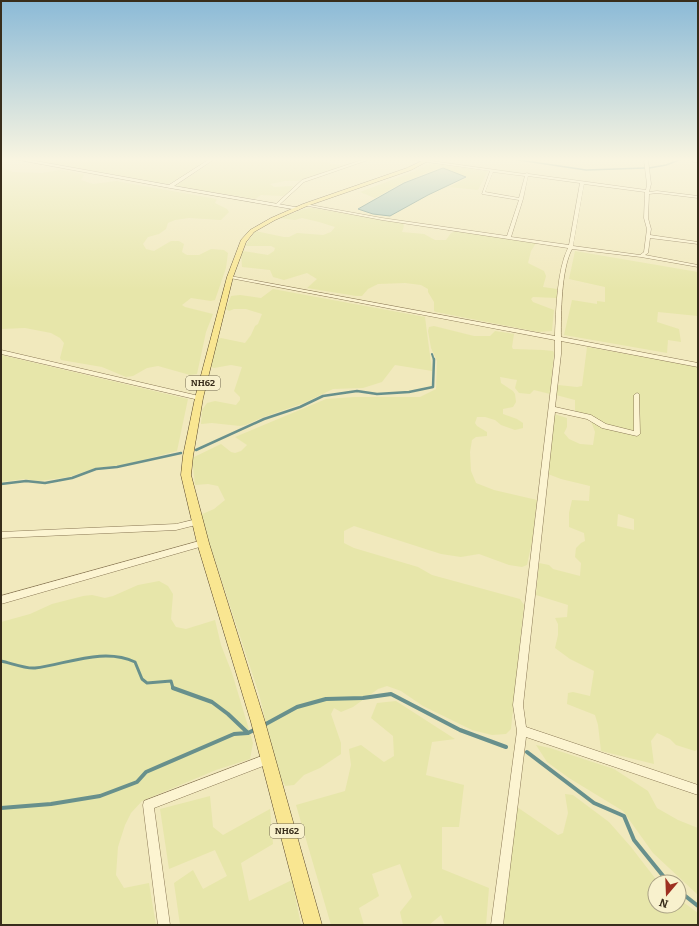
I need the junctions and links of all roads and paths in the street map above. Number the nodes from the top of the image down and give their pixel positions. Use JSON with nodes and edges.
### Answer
{"nodes":[{"id":1,"x":273,"y":203,"type":"edge"},
{"id":2,"x":310,"y":203,"type":"edge"},
{"id":3,"x":520,"y":203,"type":"edge"},
{"id":4,"x":578,"y":203,"type":"edge"},
{"id":5,"x":647,"y":203,"type":"edge"},
{"id":6,"x":278,"y":204,"type":"joint"},
{"id":7,"x":302,"y":206,"type":"junction"},
{"id":8,"x":648,"y":236,"type":"junction"},
{"id":9,"x":509,"y":237,"type":"junction"},
{"id":10,"x":698,"y":243,"type":"edge"},
{"id":11,"x":571,"y":247,"type":"junction"},
{"id":12,"x":641,"y":256,"type":"junction"},
{"id":13,"x":698,"y":266,"type":"edge"},
{"id":14,"x":230,"y":277,"type":"junction"},
{"id":15,"x":557,"y":339,"type":"junction"},
{"id":16,"x":1,"y":352,"type":"edge"},
{"id":17,"x":698,"y":365,"type":"edge"},
{"id":18,"x":637,"y":395,"type":"dead end"},
{"id":19,"x":199,"y":398,"type":"junction"},
{"id":20,"x":552,"y":409,"type":"junction"},
{"id":21,"x":197,"y":522,"type":"junction"},
{"id":22,"x":1,"y":535,"type":"edge"},
{"id":23,"x":203,"y":543,"type":"junction"},
{"id":24,"x":1,"y":600,"type":"edge"},
{"id":25,"x":522,"y":731,"type":"junction"},
{"id":26,"x":267,"y":758,"type":"junction"},
{"id":27,"x":698,"y":790,"type":"edge"},
{"id":28,"x":164,"y":925,"type":"edge"},
{"id":29,"x":313,"y":925,"type":"edge"},
{"id":30,"x":497,"y":925,"type":"edge"}],
"edges":[{"from":1,"to":6,"type":"street"},
{"from":2,"to":7,"type":"main road","number":"NH62"},
{"from":3,"to":9,"type":"street"},
{"from":4,"to":11,"type":"street"},
{"from":5,"to":8,"type":"street"},
{"from":6,"to":7,"type":"street"},
{"from":7,"to":9,"type":"street"},
{"from":7,"to":14,"type":"main road","number":"NH62"},
{"from":8,"to":10,"type":"street"},
{"from":8,"to":12,"type":"street"},
{"from":9,"to":11,"type":"street"},
{"from":11,"to":12,"type":"street"},
{"from":11,"to":15,"type":"street"},
{"from":12,"to":13,"type":"street"},
{"from":14,"to":15,"type":"street"},
{"from":14,"to":19,"type":"main road","number":"NH62"},
{"from":15,"to":17,"type":"street"},
{"from":15,"to":20,"type":"street"},
{"from":16,"to":19,"type":"street"},
{"from":18,"to":20,"type":"street"},
{"from":19,"to":21,"type":"main road","number":"NH62"},
{"from":20,"to":25,"type":"street"},
{"from":21,"to":22,"type":"street"},
{"from":21,"to":23,"type":"main road","number":"NH62"},
{"from":23,"to":24,"type":"street"},
{"from":23,"to":26,"type":"main road","number":"NH62"},
{"from":25,"to":27,"type":"street"},
{"from":25,"to":30,"type":"street"},
{"from":26,"to":28,"type":"street"},
{"from":26,"to":29,"type":"main road","number":"NH62"}]}
